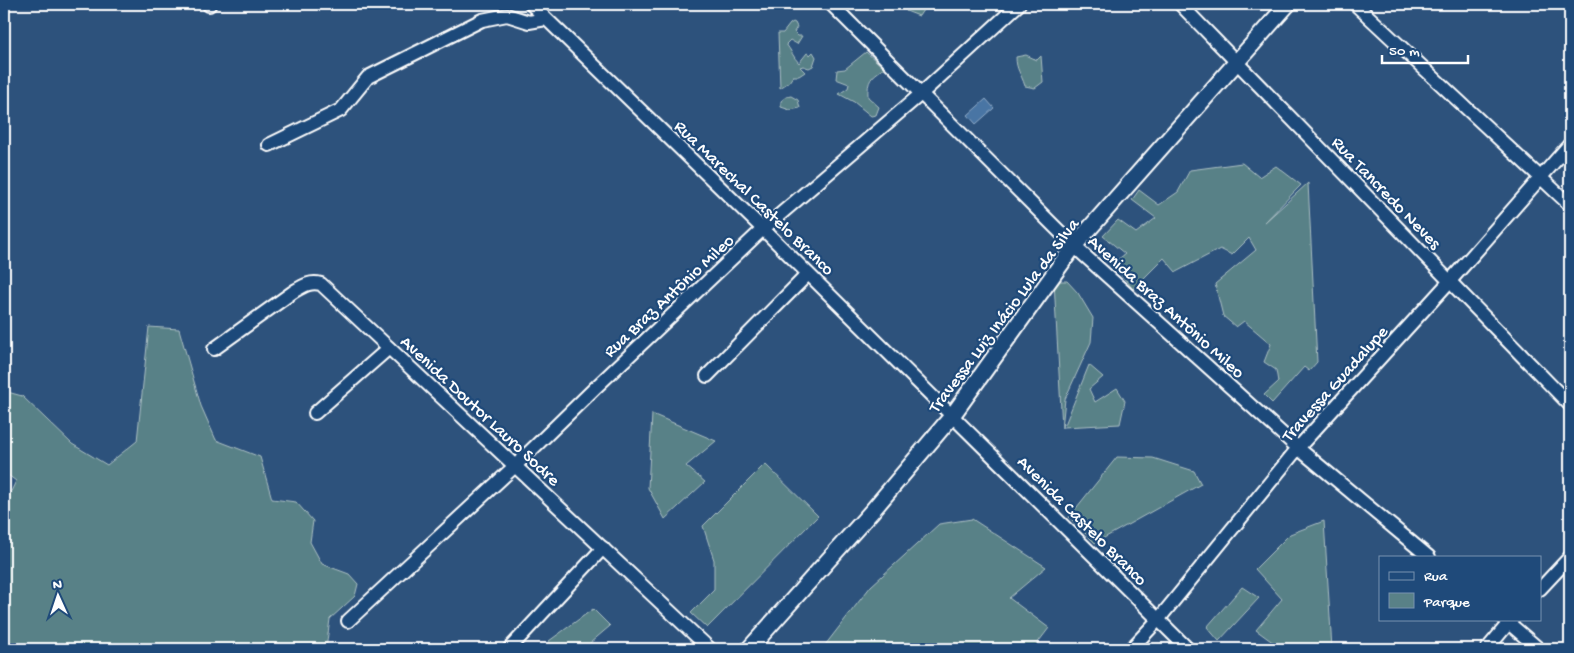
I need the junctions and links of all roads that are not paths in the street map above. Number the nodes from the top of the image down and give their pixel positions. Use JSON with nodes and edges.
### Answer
{"nodes":[{"id":1,"x":531,"y":4,"type":"edge"},
{"id":2,"x":832,"y":4,"type":"edge"},
{"id":3,"x":1019,"y":4,"type":"edge"},
{"id":4,"x":1180,"y":4,"type":"edge"},
{"id":5,"x":1288,"y":4,"type":"edge"},
{"id":6,"x":1354,"y":4,"type":"edge"},
{"id":7,"x":546,"y":18,"type":"junction"},
{"id":8,"x":1236,"y":63,"type":"junction"},
{"id":9,"x":922,"y":93,"type":"junction"},
{"id":10,"x":1570,"y":144,"type":"edge"},
{"id":11,"x":269,"y":145,"type":"dead end"},
{"id":12,"x":1541,"y":178,"type":"junction"},
{"id":13,"x":1570,"y":205,"type":"edge"},
{"id":14,"x":763,"y":229,"type":"junction"},
{"id":15,"x":1074,"y":246,"type":"junction"},
{"id":16,"x":808,"y":274,"type":"junction"},
{"id":17,"x":1450,"y":281,"type":"junction"},
{"id":18,"x":389,"y":348,"type":"junction"},
{"id":19,"x":214,"y":349,"type":"dead end"},
{"id":20,"x":707,"y":376,"type":"dead end"},
{"id":21,"x":1570,"y":405,"type":"edge"},
{"id":22,"x":315,"y":413,"type":"dead end"},
{"id":23,"x":952,"y":416,"type":"junction"},
{"id":24,"x":1298,"y":448,"type":"junction"},
{"id":25,"x":515,"y":466,"type":"junction"},
{"id":26,"x":603,"y":548,"type":"junction"},
{"id":27,"x":1428,"y":556,"type":"edge"},
{"id":28,"x":1570,"y":557,"type":"edge"},
{"id":29,"x":1542,"y":587,"type":"edge"},
{"id":30,"x":1158,"y":620,"type":"junction"},
{"id":31,"x":348,"y":621,"type":"dead end"},
{"id":32,"x":1508,"y":621,"type":"edge"},
{"id":33,"x":509,"y":649,"type":"edge"},
{"id":34,"x":710,"y":649,"type":"edge"},
{"id":35,"x":749,"y":649,"type":"edge"},
{"id":36,"x":1131,"y":649,"type":"edge"},
{"id":37,"x":1188,"y":649,"type":"edge"},
{"id":38,"x":1488,"y":649,"type":"edge"},
{"id":39,"x":1538,"y":649,"type":"edge"}],
"edges":[{"from":1,"to":7,"type":"street","name":"Rua Marechal Castelo Branco"},
{"from":2,"to":9,"type":"street","name":"Avenida Braz Antônio Mileo"},
{"from":3,"to":9,"type":"street","name":"Rua Braz Antônio Mileo"},
{"from":4,"to":8,"type":"street","name":"Rua Tancredo Neves"},
{"from":5,"to":8,"type":"street","name":"Travessa Luiz Inácio Lula da Silva"},
{"from":6,"to":12,"type":"street"},
{"from":7,"to":11,"type":"street"},
{"from":7,"to":14,"type":"street","name":"Rua Marechal Castelo Branco"},
{"from":8,"to":15,"type":"street","name":"Travessa Luiz Inácio Lula da Silva"},
{"from":8,"to":17,"type":"street","name":"Rua Tancredo Neves"},
{"from":9,"to":14,"type":"street","name":"Rua Braz Antônio Mileo"},
{"from":9,"to":15,"type":"street","name":"Avenida Braz Antônio Mileo"},
{"from":10,"to":12,"type":"street","name":"Travessa Guadalupe"},
{"from":12,"to":13,"type":"street"},
{"from":12,"to":17,"type":"street","name":"Travessa Guadalupe"},
{"from":14,"to":16,"type":"street","name":"Rua Marechal Castelo Branco"},
{"from":14,"to":25,"type":"street","name":"Rua Braz Antônio Mileo"},
{"from":15,"to":23,"type":"street","name":"Travessa Luiz Inácio Lula da Silva"},
{"from":15,"to":24,"type":"street","name":"Avenida Braz Antônio Mileo"},
{"from":16,"to":20,"type":"street"},
{"from":16,"to":23,"type":"street","name":"Rua Marechal Castelo Branco"},
{"from":17,"to":21,"type":"street","name":"Rua Tancredo Neves"},
{"from":17,"to":24,"type":"street","name":"Travessa Guadalupe"},
{"from":18,"to":19,"type":"street","name":"Avenida Doutor Lauro Sodre"},
{"from":18,"to":22,"type":"street"},
{"from":18,"to":25,"type":"street","name":"Avenida Doutor Lauro Sodre"},
{"from":23,"to":30,"type":"street","name":"Avenida Castelo Branco"},
{"from":23,"to":35,"type":"street","name":"Travessa Luiz Inácio Lula da Silva"},
{"from":24,"to":27,"type":"street","name":"Avenida Braz Antônio Mileo"},
{"from":24,"to":30,"type":"street","name":"Travessa Guadalupe"},
{"from":25,"to":26,"type":"street","name":"Avenida Doutor Lauro Sodre"},
{"from":25,"to":31,"type":"street","name":"Rua Braz Antônio Mileo"},
{"from":26,"to":33,"type":"street"},
{"from":26,"to":34,"type":"street","name":"Avenida Doutor Lauro Sodre"},
{"from":28,"to":29,"type":"street"},
{"from":30,"to":36,"type":"street","name":"Travessa Guadalupe"},
{"from":30,"to":37,"type":"street","name":"Avenida Castelo Branco"},
{"from":32,"to":38,"type":"street"},
{"from":32,"to":39,"type":"street"}]}
